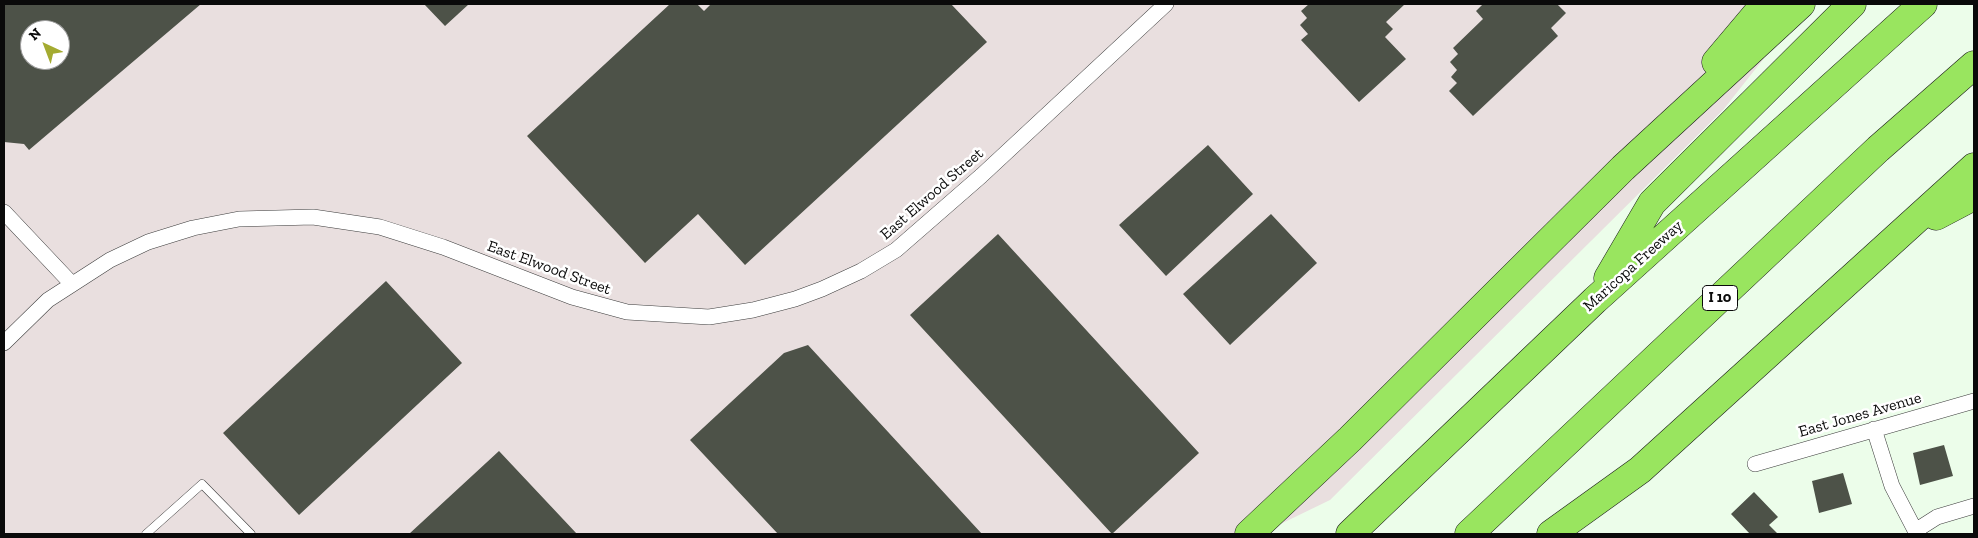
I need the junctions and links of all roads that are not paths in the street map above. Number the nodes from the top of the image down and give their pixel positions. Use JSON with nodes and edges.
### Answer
{"nodes":[{"id":1,"x":1166,"y":4,"type":"edge"},
{"id":2,"x":1765,"y":4,"type":"edge"},
{"id":3,"x":1801,"y":4,"type":"edge"},
{"id":4,"x":1852,"y":4,"type":"edge"},
{"id":5,"x":1923,"y":4,"type":"edge"},
{"id":6,"x":1974,"y":64,"type":"edge"},
{"id":7,"x":1974,"y":167,"type":"edge"},
{"id":8,"x":1623,"y":168,"type":"junction"},
{"id":9,"x":1974,"y":196,"type":"edge"},
{"id":10,"x":4,"y":212,"type":"edge"},
{"id":11,"x":1899,"y":236,"type":"junction"},
{"id":12,"x":71,"y":283,"type":"junction"},
{"id":13,"x":1595,"y":300,"type":"junction"},
{"id":14,"x":4,"y":343,"type":"edge"},
{"id":15,"x":1974,"y":401,"type":"edge"},
{"id":16,"x":1874,"y":429,"type":"junction"},
{"id":17,"x":1755,"y":464,"type":"dead end"},
{"id":18,"x":1974,"y":506,"type":"edge"},
{"id":19,"x":1916,"y":533,"type":"edge"},
{"id":20,"x":146,"y":534,"type":"edge"},
{"id":21,"x":251,"y":534,"type":"edge"},
{"id":22,"x":1249,"y":534,"type":"edge"},
{"id":23,"x":1350,"y":534,"type":"edge"},
{"id":24,"x":1469,"y":534,"type":"edge"},
{"id":25,"x":1550,"y":534,"type":"edge"}],
"edges":[{"from":1,"to":12,"type":"street","name":"East Elwood Street"},
{"from":2,"to":8,"type":"highway"},
{"from":3,"to":8,"type":"highway"},
{"from":4,"to":13,"type":"highway"},
{"from":5,"to":13,"type":"highway","name":"Maricopa Freeway"},
{"from":6,"to":24,"type":"highway","number":"I 10"},
{"from":7,"to":11,"type":"highway"},
{"from":8,"to":22,"type":"highway"},
{"from":9,"to":11,"type":"highway"},
{"from":10,"to":12,"type":"street"},
{"from":11,"to":25,"type":"highway"},
{"from":12,"to":14,"type":"street","name":"East Elwood Street"},
{"from":13,"to":23,"type":"highway","name":"Maricopa Freeway"},
{"from":15,"to":16,"type":"street","name":"East Jones Avenue"},
{"from":16,"to":17,"type":"street","name":"East Jones Avenue"},
{"from":16,"to":19,"type":"street"},
{"from":18,"to":19,"type":"street"},
{"from":20,"to":21,"type":"lane"}]}
